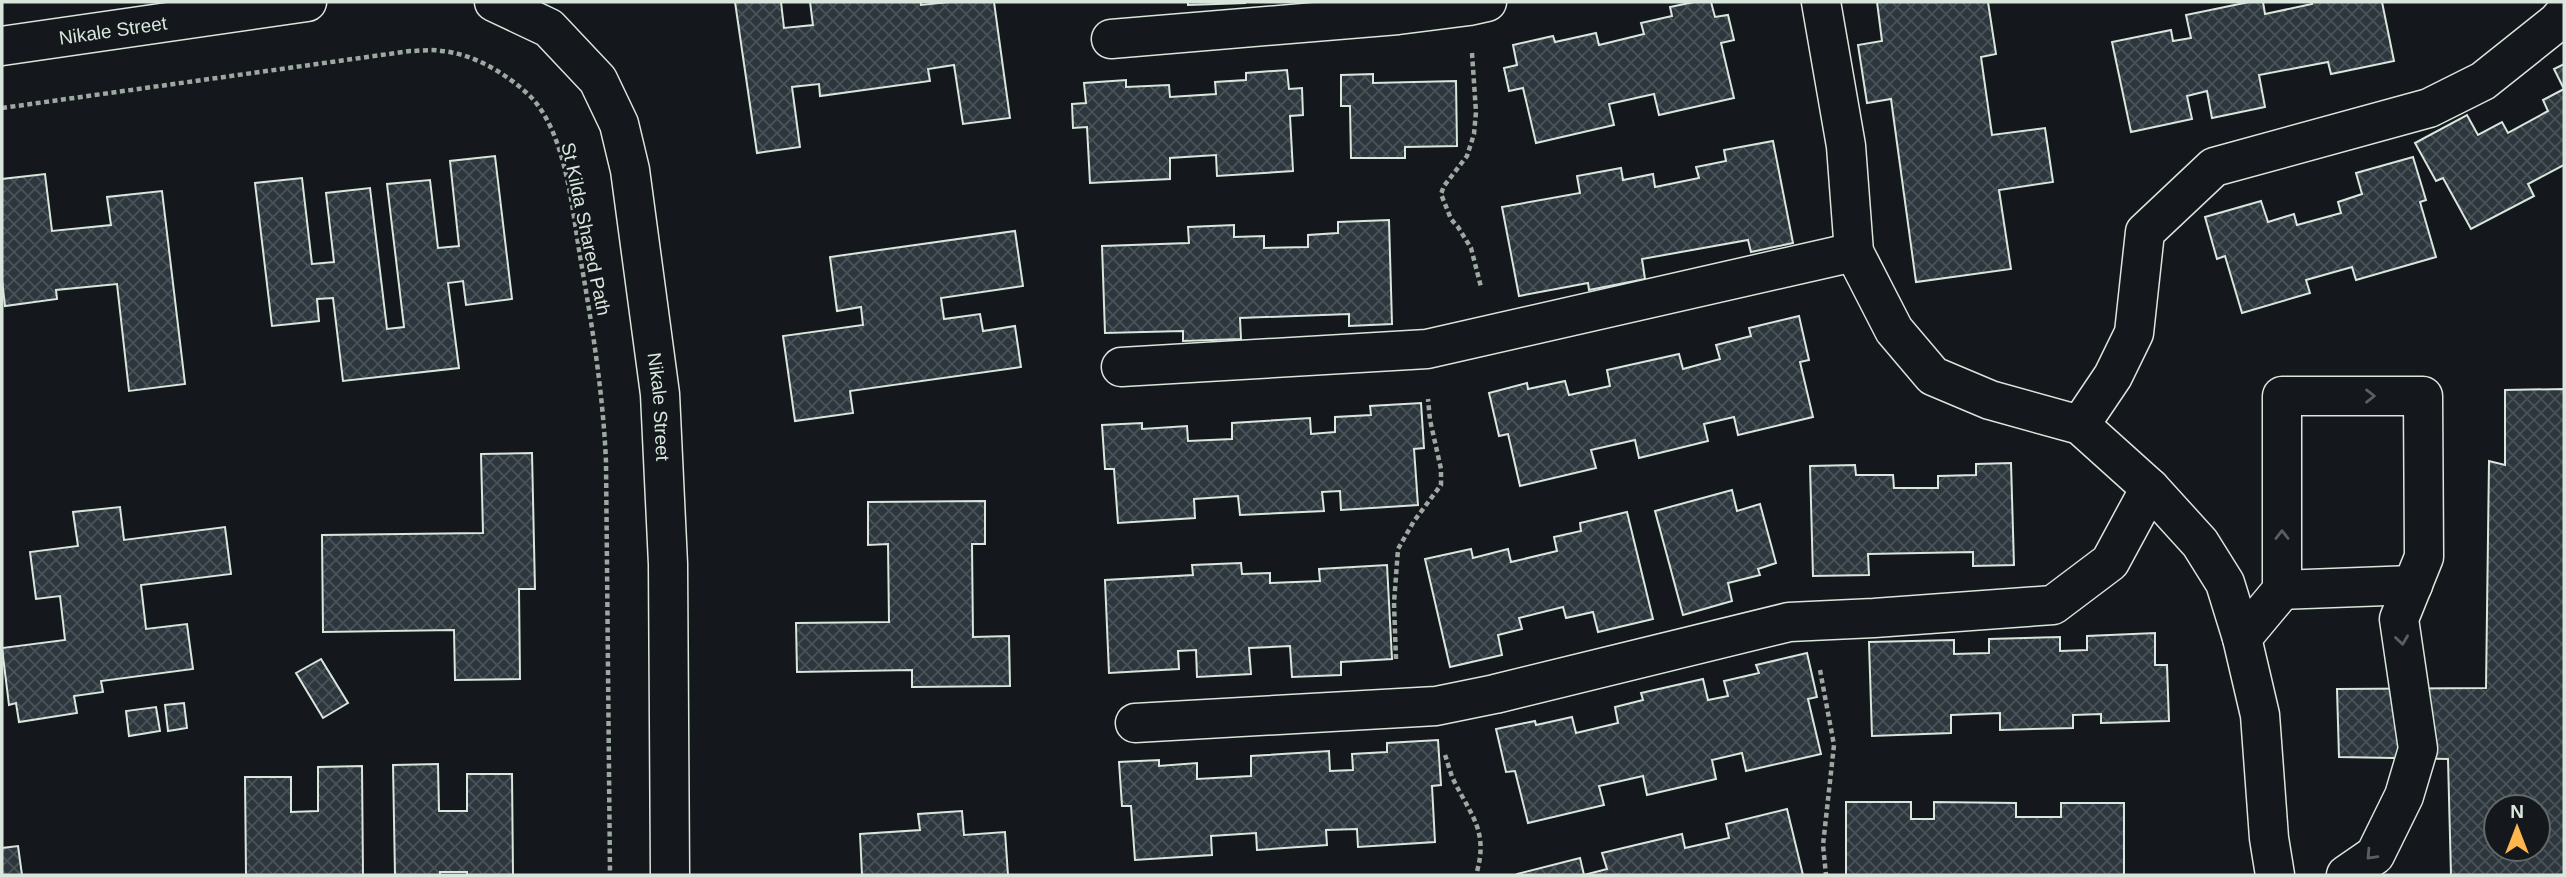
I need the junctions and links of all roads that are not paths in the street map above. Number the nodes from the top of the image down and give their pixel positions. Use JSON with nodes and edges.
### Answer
{"nodes":[{"id":1,"x":307,"y":2,"type":"edge"},
{"id":2,"x":495,"y":2,"type":"edge"},
{"id":3,"x":1821,"y":2,"type":"edge"},
{"id":4,"x":1478,"y":4,"type":"edge"},
{"id":5,"x":2564,"y":13,"type":"edge"},
{"id":6,"x":558,"y":15,"type":"edge"},
{"id":7,"x":1111,"y":39,"type":"dead end"},
{"id":8,"x":2,"y":46,"type":"edge"},
{"id":9,"x":1854,"y":251,"type":"junction"},
{"id":10,"x":1121,"y":367,"type":"dead end"},
{"id":11,"x":2080,"y":425,"type":"junction"},
{"id":12,"x":2150,"y":488,"type":"junction"},
{"id":13,"x":2413,"y":585,"type":"junction"},
{"id":14,"x":2283,"y":590,"type":"junction"},
{"id":15,"x":2242,"y":638,"type":"junction"},
{"id":16,"x":1135,"y":723,"type":"dead end"},
{"id":17,"x":670,"y":875,"type":"edge"},
{"id":18,"x":2275,"y":875,"type":"edge"},
{"id":19,"x":2346,"y":875,"type":"edge"}],
"edges":[{"from":1,"to":8,"type":"street","name":"Nikale Street"},
{"from":2,"to":6,"type":"street","name":"Nikale Street"},
{"from":3,"to":9,"type":"street"},
{"from":4,"to":7,"type":"street"},
{"from":5,"to":11,"type":"street"},
{"from":6,"to":17,"type":"street","name":"Nikale Street"},
{"from":9,"to":10,"type":"street"},
{"from":9,"to":11,"type":"street"},
{"from":11,"to":12,"type":"street"},
{"from":12,"to":15,"type":"street"},
{"from":12,"to":16,"type":"street"},
{"from":13,"to":14,"type":"street"},
{"from":14,"to":13,"type":"street","one_way":true},
{"from":13,"to":19,"type":"street","one_way":true},
{"from":14,"to":15,"type":"street"},
{"from":15,"to":18,"type":"street"}]}
